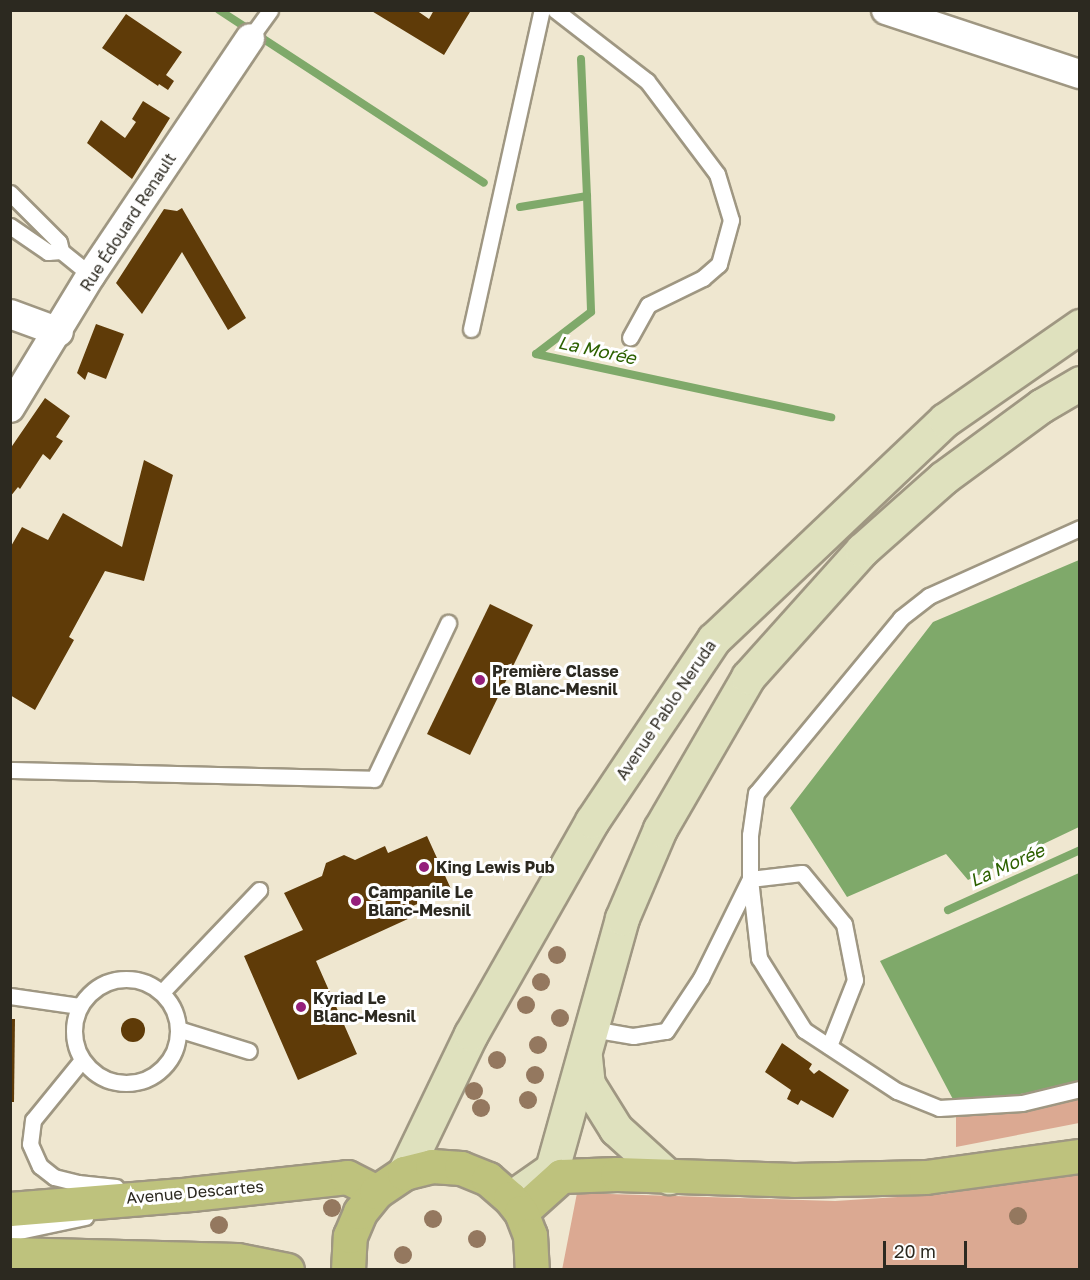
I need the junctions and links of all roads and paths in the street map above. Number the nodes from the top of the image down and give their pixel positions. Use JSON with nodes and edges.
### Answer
{"nodes":[{"id":1,"x":270,"y":10,"type":"edge"},
{"id":2,"x":542,"y":10,"type":"edge"},
{"id":3,"x":555,"y":10,"type":"edge"},
{"id":4,"x":886,"y":10,"type":"edge"},
{"id":5,"x":250,"y":38,"type":"joint"},
{"id":6,"x":1080,"y":74,"type":"edge"},
{"id":7,"x":10,"y":193,"type":"edge"},
{"id":8,"x":10,"y":226,"type":"edge"},
{"id":9,"x":61,"y":251,"type":"junction"},
{"id":10,"x":91,"y":275,"type":"junction"},
{"id":11,"x":10,"y":315,"type":"edge"},
{"id":12,"x":1080,"y":326,"type":"edge"},
{"id":13,"x":471,"y":329,"type":"dead end"},
{"id":14,"x":59,"y":332,"type":"junction"},
{"id":15,"x":630,"y":337,"type":"dead end"},
{"id":16,"x":1080,"y":383,"type":"edge"},
{"id":17,"x":10,"y":408,"type":"edge"},
{"id":18,"x":1080,"y":528,"type":"edge"},
{"id":19,"x":448,"y":623,"type":"dead end"},
{"id":20,"x":10,"y":770,"type":"edge"},
{"id":21,"x":750,"y":879,"type":"junction"},
{"id":22,"x":259,"y":890,"type":"dead end"},
{"id":23,"x":162,"y":992,"type":"junction"},
{"id":24,"x":10,"y":996,"type":"edge"},
{"id":25,"x":79,"y":1006,"type":"junction"},
{"id":26,"x":178,"y":1029,"type":"junction"},
{"id":27,"x":588,"y":1042,"type":"junction"},
{"id":28,"x":829,"y":1046,"type":"junction"},
{"id":29,"x":249,"y":1051,"type":"dead end"},
{"id":30,"x":82,"y":1060,"type":"junction"},
{"id":31,"x":1080,"y":1089,"type":"edge"},
{"id":32,"x":1080,"y":1156,"type":"edge"},
{"id":33,"x":404,"y":1173,"type":"junction"},
{"id":34,"x":669,"y":1177,"type":"junction"},
{"id":35,"x":376,"y":1192,"type":"junction"},
{"id":36,"x":191,"y":1194,"type":"junction"},
{"id":37,"x":515,"y":1205,"type":"junction"},
{"id":38,"x":10,"y":1209,"type":"edge"},
{"id":39,"x":10,"y":1233,"type":"edge"},
{"id":40,"x":10,"y":1254,"type":"edge"},
{"id":41,"x":287,"y":1269,"type":"edge"},
{"id":42,"x":348,"y":1269,"type":"edge"},
{"id":43,"x":532,"y":1269,"type":"edge"}],
"edges":[{"from":1,"to":5,"type":"lane"},
{"from":2,"to":13,"type":"lane"},
{"from":3,"to":15,"type":"lane"},
{"from":4,"to":6,"type":"street"},
{"from":5,"to":10,"type":"street","name":"Rue Édouard Renault"},
{"from":7,"to":9,"type":"lane"},
{"from":8,"to":9,"type":"lane"},
{"from":9,"to":10,"type":"lane"},
{"from":10,"to":14,"type":"street","name":"Rue Édouard Renault"},
{"from":11,"to":14,"type":"street"},
{"from":12,"to":33,"type":"main road","name":"Avenue Pablo Neruda"},
{"from":14,"to":17,"type":"street","name":"Rue Édouard Renault"},
{"from":16,"to":27,"type":"main road"},
{"from":18,"to":21,"type":"lane"},
{"from":19,"to":20,"type":"lane"},
{"from":21,"to":27,"type":"lane"},
{"from":21,"to":28,"type":"lane"},
{"from":21,"to":28,"type":"lane"},
{"from":22,"to":23,"type":"lane"},
{"from":23,"to":25,"type":"lane"},
{"from":23,"to":26,"type":"lane"},
{"from":24,"to":25,"type":"lane"},
{"from":25,"to":30,"type":"lane"},
{"from":26,"to":29,"type":"lane"},
{"from":26,"to":30,"type":"lane"},
{"from":27,"to":34,"type":"main road"},
{"from":27,"to":37,"type":"main road"},
{"from":28,"to":31,"type":"lane"},
{"from":30,"to":36,"type":"lane"},
{"from":32,"to":34,"type":"main road"},
{"from":33,"to":35,"type":"main road"},
{"from":33,"to":37,"type":"main road"},
{"from":34,"to":37,"type":"main road"},
{"from":35,"to":36,"type":"main road","name":"Avenue Descartes"},
{"from":35,"to":42,"type":"main road"},
{"from":36,"to":38,"type":"main road","name":"Avenue Descartes"},
{"from":36,"to":39,"type":"lane"},
{"from":37,"to":43,"type":"main road"},
{"from":40,"to":41,"type":"main road"}]}
